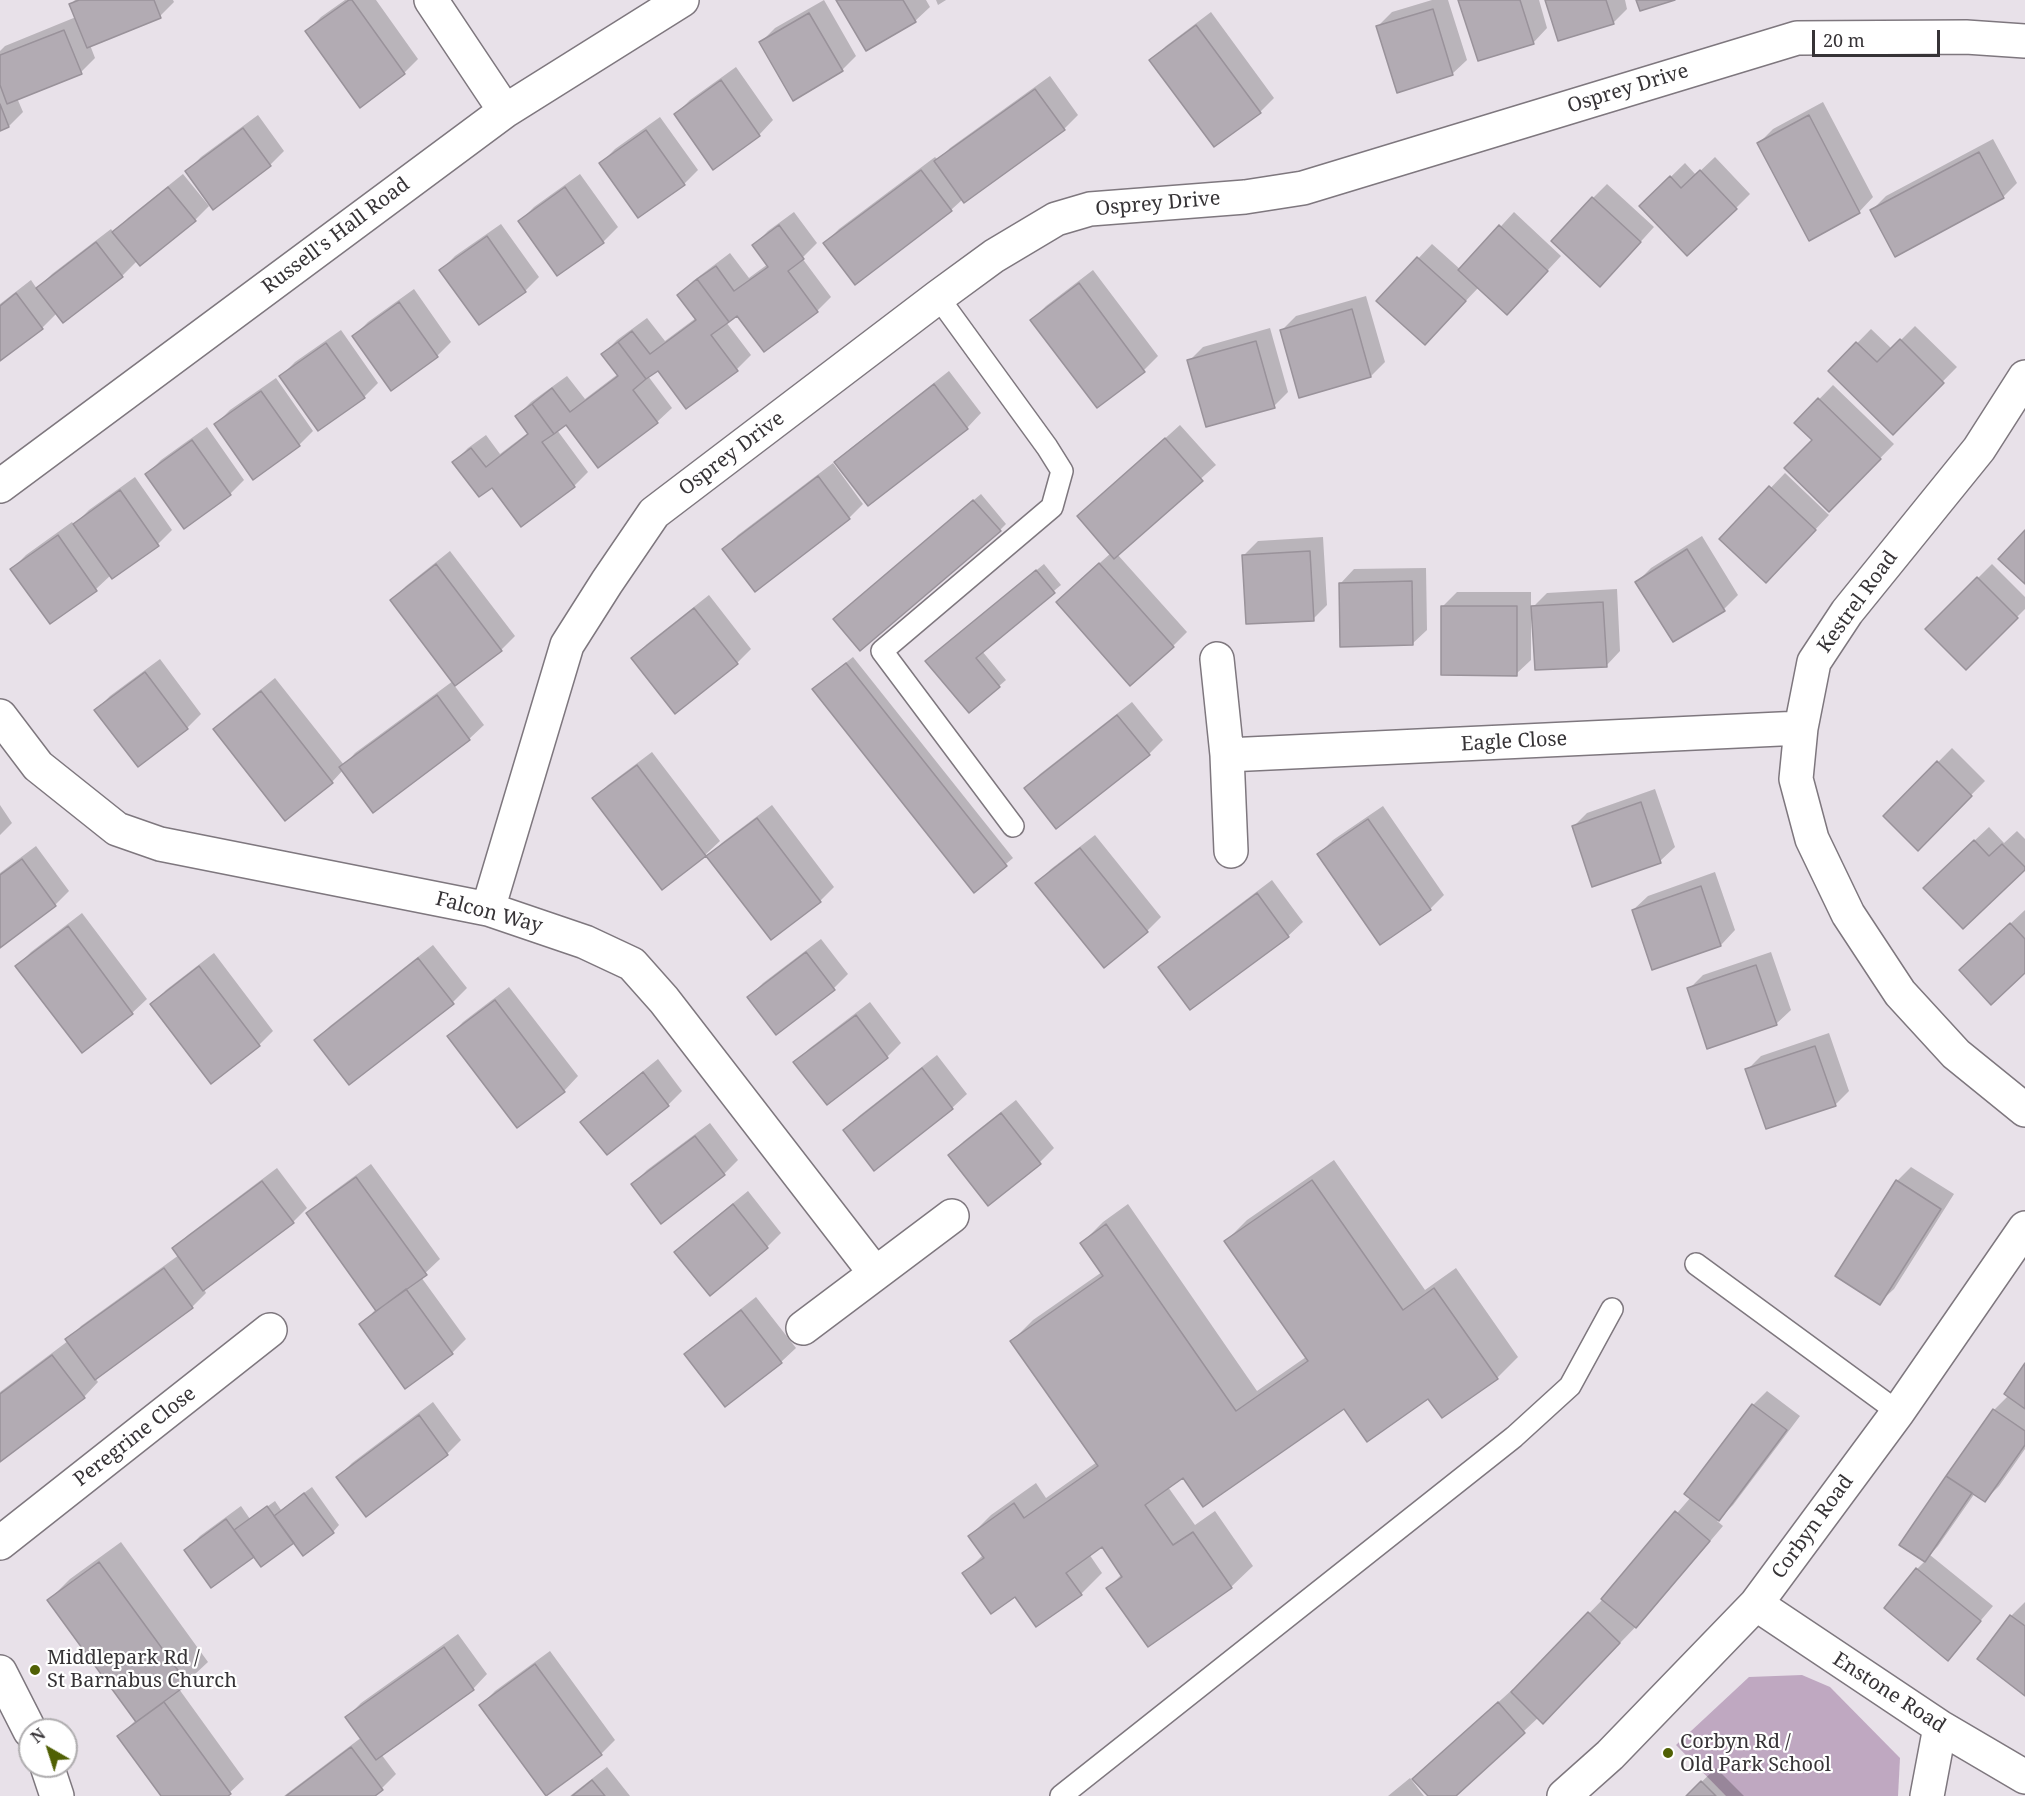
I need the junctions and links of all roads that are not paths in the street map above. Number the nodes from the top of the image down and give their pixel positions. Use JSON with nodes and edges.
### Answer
{"nodes":[{"id":1,"x":431,"y":0,"type":"edge"},
{"id":2,"x":682,"y":0,"type":"edge"},
{"id":3,"x":2025,"y":42,"type":"edge"},
{"id":4,"x":505,"y":111,"type":"junction"},
{"id":5,"x":938,"y":297,"type":"junction"},
{"id":6,"x":2025,"y":377,"type":"edge"},
{"id":7,"x":0,"y":486,"type":"edge"},
{"id":8,"x":1217,"y":659,"type":"dead end"},
{"id":9,"x":0,"y":716,"type":"edge"},
{"id":10,"x":1802,"y":728,"type":"junction"},
{"id":11,"x":1227,"y":755,"type":"junction"},
{"id":12,"x":1013,"y":826,"type":"dead end"},
{"id":13,"x":1231,"y":851,"type":"dead end"},
{"id":14,"x":488,"y":909,"type":"junction"},
{"id":15,"x":2025,"y":1110,"type":"edge"},
{"id":16,"x":952,"y":1216,"type":"dead end"},
{"id":17,"x":2025,"y":1228,"type":"edge"},
{"id":18,"x":1695,"y":1264,"type":"dead end"},
{"id":19,"x":875,"y":1273,"type":"junction"},
{"id":20,"x":1612,"y":1309,"type":"dead end"},
{"id":21,"x":803,"y":1328,"type":"dead end"},
{"id":22,"x":270,"y":1330,"type":"dead end"},
{"id":23,"x":1898,"y":1412,"type":"junction"},
{"id":24,"x":0,"y":1543,"type":"edge"},
{"id":25,"x":1756,"y":1604,"type":"junction"},
{"id":26,"x":0,"y":1672,"type":"edge"},
{"id":27,"x":23,"y":1718,"type":"edge"},
{"id":28,"x":1940,"y":1727,"type":"junction"},
{"id":29,"x":2025,"y":1777,"type":"edge"},
{"id":30,"x":51,"y":1778,"type":"edge"},
{"id":31,"x":57,"y":1796,"type":"edge"},
{"id":32,"x":1061,"y":1796,"type":"edge"},
{"id":33,"x":1564,"y":1796,"type":"edge"},
{"id":34,"x":1927,"y":1796,"type":"edge"}],
"edges":[{"from":1,"to":4,"type":"street"},
{"from":2,"to":4,"type":"street","name":"Russell's Hall Road"},
{"from":3,"to":5,"type":"street","name":"Osprey Drive"},
{"from":4,"to":7,"type":"street","name":"Russell's Hall Road"},
{"from":5,"to":12,"type":"lane"},
{"from":5,"to":14,"type":"street","name":"Osprey Drive"},
{"from":6,"to":10,"type":"street","name":"Kestrel Road"},
{"from":8,"to":11,"type":"street"},
{"from":9,"to":14,"type":"street","name":"Falcon Way"},
{"from":10,"to":11,"type":"street","name":"Eagle Close"},
{"from":10,"to":15,"type":"street","name":"Kestrel Road"},
{"from":11,"to":13,"type":"street"},
{"from":14,"to":19,"type":"street","name":"Falcon Way"},
{"from":16,"to":19,"type":"street"},
{"from":17,"to":23,"type":"street","name":"Corbyn Road"},
{"from":18,"to":23,"type":"lane"},
{"from":19,"to":21,"type":"street"},
{"from":20,"to":32,"type":"lane"},
{"from":22,"to":24,"type":"street","name":"Peregrine Close"},
{"from":23,"to":25,"type":"street","name":"Corbyn Road"},
{"from":25,"to":28,"type":"street","name":"Enstone Road"},
{"from":25,"to":33,"type":"street","name":"Corbyn Road"},
{"from":26,"to":27,"type":"street"},
{"from":28,"to":29,"type":"street","name":"Enstone Road"},
{"from":28,"to":34,"type":"street"},
{"from":30,"to":31,"type":"street"}]}
